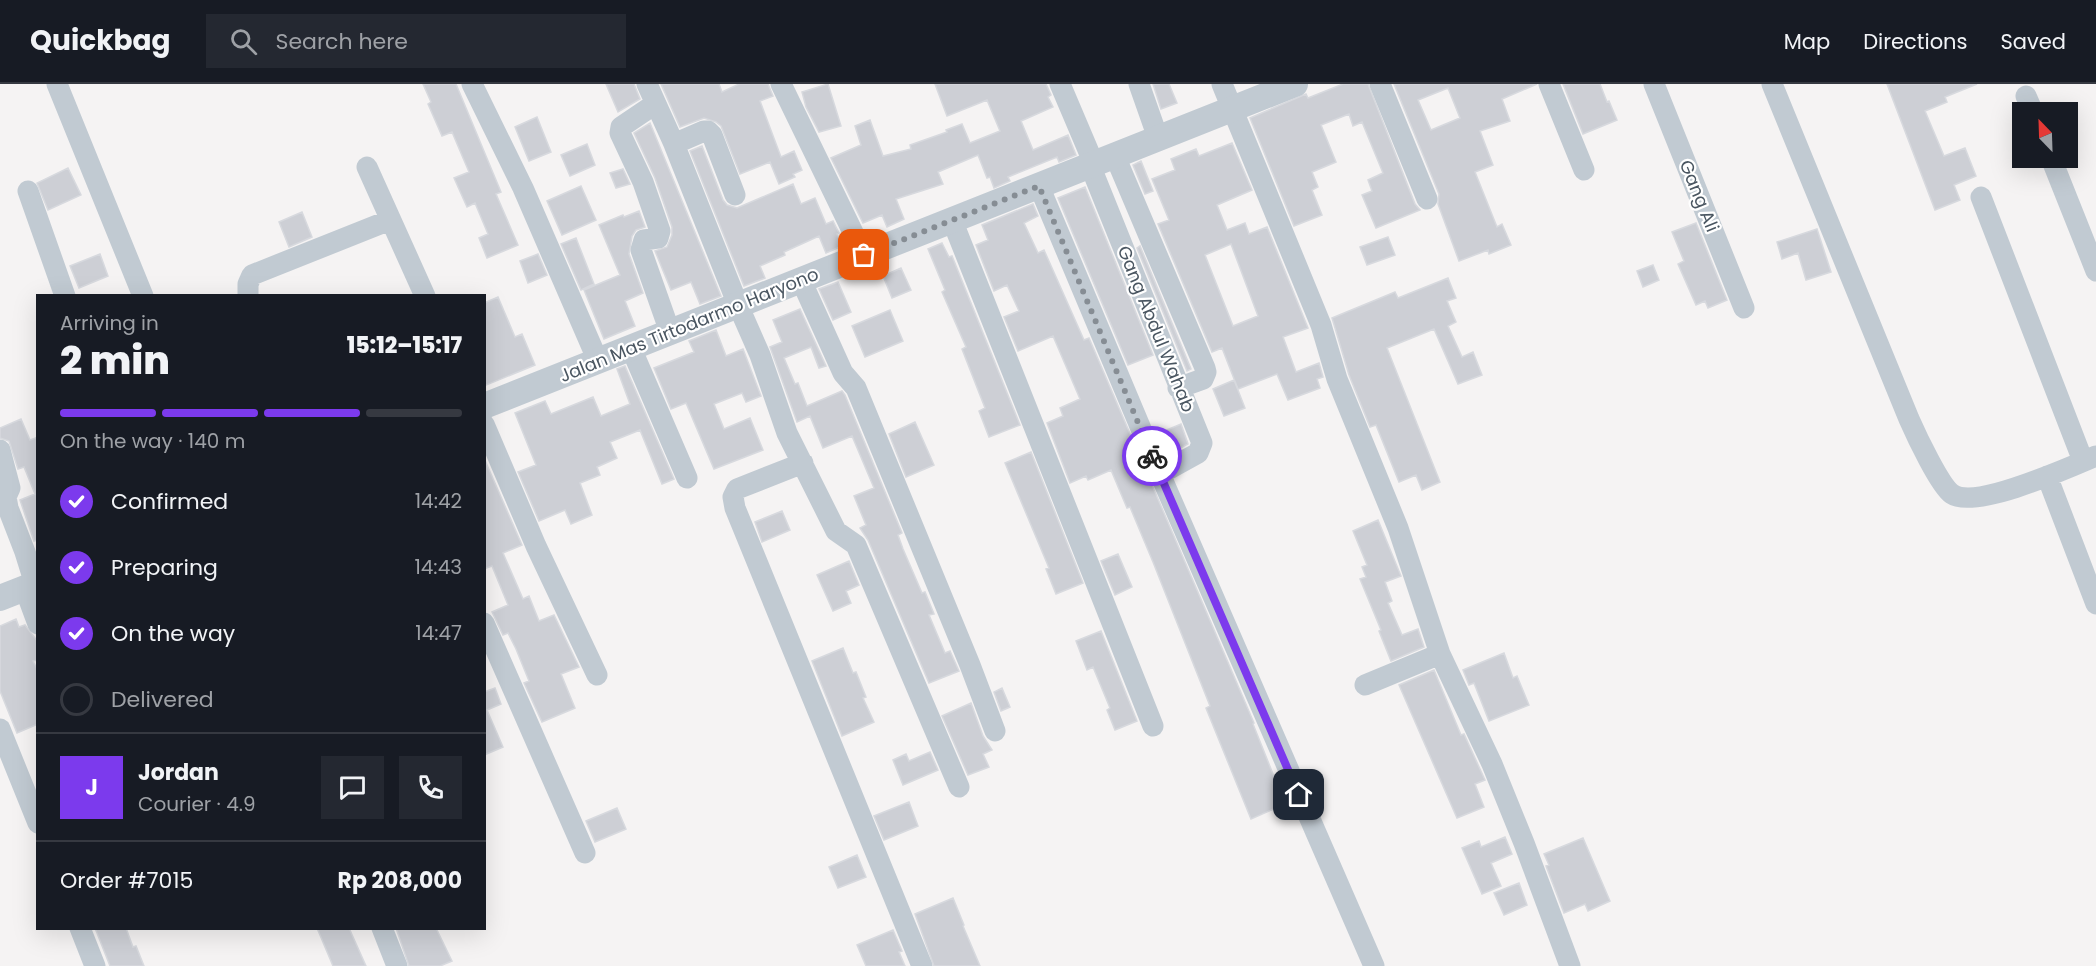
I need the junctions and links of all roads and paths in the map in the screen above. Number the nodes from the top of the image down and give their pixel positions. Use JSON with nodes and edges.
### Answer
{"nodes":[{"id":1,"x":57,"y":84,"type":"edge"},
{"id":2,"x":472,"y":84,"type":"edge"},
{"id":3,"x":646,"y":84,"type":"edge"},
{"id":4,"x":781,"y":84,"type":"edge"},
{"id":5,"x":1060,"y":84,"type":"edge"},
{"id":6,"x":1139,"y":84,"type":"edge"},
{"id":7,"x":1222,"y":84,"type":"edge"},
{"id":8,"x":1295,"y":84,"type":"edge"},
{"id":9,"x":1380,"y":84,"type":"edge"},
{"id":10,"x":1549,"y":84,"type":"edge"},
{"id":11,"x":1654,"y":84,"type":"edge"},
{"id":12,"x":1772,"y":84,"type":"edge"},
{"id":13,"x":655,"y":104,"type":"junction"},
{"id":14,"x":1231,"y":109,"type":"junction"},
{"id":15,"x":1158,"y":138,"type":"junction"},
{"id":16,"x":674,"y":144,"type":"junction"},
{"id":17,"x":1099,"y":162,"type":"junction"},
{"id":18,"x":367,"y":167,"type":"dead end"},
{"id":19,"x":2055,"y":168,"type":"edge"},
{"id":20,"x":1584,"y":170,"type":"dead end"},
{"id":21,"x":1039,"y":186,"type":"junction"},
{"id":22,"x":28,"y":191,"type":"dead end"},
{"id":23,"x":735,"y":195,"type":"dead end"},
{"id":24,"x":1981,"y":197,"type":"dead end"},
{"id":25,"x":1427,"y":199,"type":"dead end"},
{"id":26,"x":390,"y":220,"type":"junction"},
{"id":27,"x":952,"y":220,"type":"junction"},
{"id":28,"x":864,"y":255,"type":"junction"},
{"id":29,"x":2096,"y":271,"type":"edge"},
{"id":30,"x":801,"y":280,"type":"junction"},
{"id":31,"x":64,"y":294,"type":"edge"},
{"id":32,"x":142,"y":294,"type":"edge"},
{"id":33,"x":248,"y":294,"type":"edge"},
{"id":34,"x":424,"y":294,"type":"edge"},
{"id":35,"x":738,"y":305,"type":"junction"},
{"id":36,"x":1744,"y":308,"type":"dead end"},
{"id":37,"x":670,"y":332,"type":"junction"},
{"id":38,"x":631,"y":348,"type":"junction"},
{"id":39,"x":598,"y":361,"type":"junction"},
{"id":40,"x":1178,"y":388,"type":"junction"},
{"id":41,"x":486,"y":405,"type":"edge"},
{"id":42,"x":486,"y":429,"type":"edge"},
{"id":43,"x":0,"y":450,"type":"edge"},
{"id":44,"x":2090,"y":459,"type":"edge"},
{"id":45,"x":803,"y":463,"type":"junction"},
{"id":46,"x":1160,"y":474,"type":"junction"},
{"id":47,"x":2047,"y":476,"type":"junction"},
{"id":48,"x":687,"y":478,"type":"dead end"},
{"id":49,"x":32,"y":585,"type":"edge"},
{"id":50,"x":0,"y":598,"type":"edge"},
{"id":51,"x":2096,"y":604,"type":"edge"},
{"id":52,"x":36,"y":611,"type":"edge"},
{"id":53,"x":486,"y":628,"type":"edge"},
{"id":54,"x":1440,"y":654,"type":"junction"},
{"id":55,"x":597,"y":675,"type":"dead end"},
{"id":56,"x":1365,"y":685,"type":"dead end"},
{"id":57,"x":1153,"y":726,"type":"dead end"},
{"id":58,"x":0,"y":729,"type":"edge"},
{"id":59,"x":994,"y":731,"type":"dead end"},
{"id":60,"x":959,"y":787,"type":"dead end"},
{"id":61,"x":36,"y":818,"type":"edge"},
{"id":62,"x":585,"y":854,"type":"dead end"},
{"id":63,"x":81,"y":930,"type":"edge"},
{"id":64,"x":383,"y":930,"type":"edge"},
{"id":65,"x":95,"y":966,"type":"edge"},
{"id":66,"x":397,"y":966,"type":"edge"},
{"id":67,"x":922,"y":966,"type":"edge"},
{"id":68,"x":1374,"y":966,"type":"edge"},
{"id":69,"x":1570,"y":966,"type":"edge"}],
"edges":[{"from":1,"to":32,"type":"street"},
{"from":2,"to":39,"type":"street"},
{"from":3,"to":13,"type":"street"},
{"from":4,"to":28,"type":"street"},
{"from":5,"to":17,"type":"street"},
{"from":6,"to":15,"type":"street"},
{"from":7,"to":14,"type":"street"},
{"from":8,"to":14,"type":"street","name":"Jalan Mas Tirtodarmo Haryono"},
{"from":9,"to":25,"type":"street"},
{"from":10,"to":20,"type":"street"},
{"from":11,"to":36,"type":"street","name":"Gang Ali"},
{"from":12,"to":47,"type":"street"},
{"from":13,"to":16,"type":"street"},
{"from":13,"to":37,"type":"street"},
{"from":14,"to":15,"type":"street","name":"Jalan Mas Tirtodarmo Haryono"},
{"from":14,"to":54,"type":"street"},
{"from":15,"to":17,"type":"street","name":"Jalan Mas Tirtodarmo Haryono"},
{"from":16,"to":23,"type":"street"},
{"from":16,"to":35,"type":"street"},
{"from":17,"to":21,"type":"street","name":"Jalan Mas Tirtodarmo Haryono"},
{"from":17,"to":40,"type":"street","name":"Gang Abdul Wahab"},
{"from":17,"to":40,"type":"street"},
{"from":18,"to":26,"type":"street"},
{"from":19,"to":29,"type":"street"},
{"from":21,"to":27,"type":"street","name":"Jalan Mas Tirtodarmo Haryono"},
{"from":21,"to":46,"type":"street"},
{"from":22,"to":31,"type":"street"},
{"from":24,"to":44,"type":"street"},
{"from":26,"to":33,"type":"street"},
{"from":26,"to":34,"type":"street"},
{"from":27,"to":28,"type":"street","name":"Jalan Mas Tirtodarmo Haryono"},
{"from":27,"to":57,"type":"street"},
{"from":28,"to":30,"type":"street","name":"Jalan Mas Tirtodarmo Haryono"},
{"from":30,"to":35,"type":"street","name":"Jalan Mas Tirtodarmo Haryono"},
{"from":30,"to":59,"type":"street"},
{"from":35,"to":37,"type":"street","name":"Jalan Mas Tirtodarmo Haryono"},
{"from":35,"to":45,"type":"street"},
{"from":37,"to":38,"type":"street","name":"Jalan Mas Tirtodarmo Haryono"},
{"from":38,"to":39,"type":"street","name":"Jalan Mas Tirtodarmo Haryono"},
{"from":38,"to":48,"type":"street"},
{"from":39,"to":41,"type":"street","name":"Jalan Mas Tirtodarmo Haryono"},
{"from":40,"to":46,"type":"street","name":"Gang Abdul Wahab"},
{"from":42,"to":55,"type":"street"},
{"from":43,"to":49,"type":"street"},
{"from":44,"to":47,"type":"street"},
{"from":45,"to":60,"type":"street"},
{"from":45,"to":67,"type":"street"},
{"from":46,"to":68,"type":"street"},
{"from":47,"to":51,"type":"street"},
{"from":49,"to":50,"type":"street"},
{"from":49,"to":52,"type":"street"},
{"from":53,"to":62,"type":"street"},
{"from":54,"to":56,"type":"street"},
{"from":54,"to":69,"type":"street"},
{"from":58,"to":61,"type":"street"},
{"from":63,"to":65,"type":"street"},
{"from":64,"to":66,"type":"street"}]}
